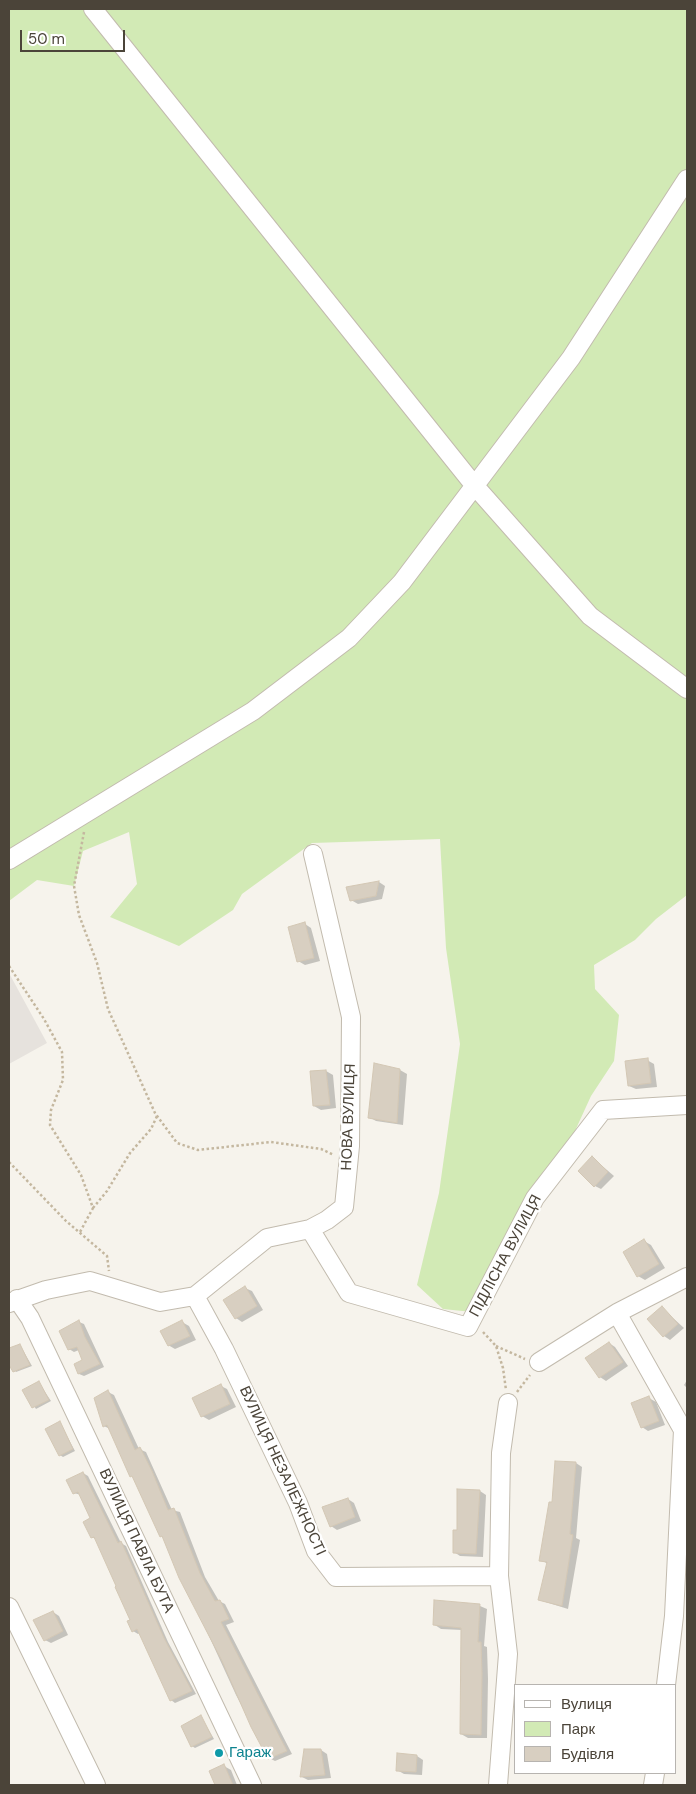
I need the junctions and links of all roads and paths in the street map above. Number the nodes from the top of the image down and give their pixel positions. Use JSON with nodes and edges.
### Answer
{"nodes":[{"id":1,"x":94,"y":9,"type":"edge"},
{"id":2,"x":687,"y":179,"type":"edge"},
{"id":3,"x":474,"y":485,"type":"junction"},
{"id":4,"x":687,"y":689,"type":"edge"},
{"id":5,"x":87,"y":812,"type":"junction"},
{"id":6,"x":313,"y":854,"type":"dead end"},
{"id":7,"x":9,"y":860,"type":"edge"},
{"id":8,"x":9,"y":966,"type":"edge"},
{"id":9,"x":687,"y":1105,"type":"edge"},
{"id":10,"x":158,"y":1116,"type":"junction"},
{"id":11,"x":9,"y":1162,"type":"edge"},
{"id":12,"x":348,"y":1162,"type":"junction"},
{"id":13,"x":93,"y":1208,"type":"junction"},
{"id":14,"x":310,"y":1229,"type":"junction"},
{"id":15,"x":80,"y":1232,"type":"junction"},
{"id":16,"x":687,"y":1277,"type":"edge"},
{"id":17,"x":100,"y":1284,"type":"junction"},
{"id":18,"x":195,"y":1296,"type":"junction"},
{"id":19,"x":13,"y":1301,"type":"edge"},
{"id":20,"x":617,"y":1313,"type":"junction"},
{"id":21,"x":468,"y":1327,"type":"junction"},
{"id":22,"x":496,"y":1346,"type":"junction"},
{"id":23,"x":539,"y":1362,"type":"junction"},
{"id":24,"x":508,"y":1403,"type":"junction"},
{"id":25,"x":681,"y":1417,"type":"edge"},
{"id":26,"x":499,"y":1576,"type":"junction"},
{"id":27,"x":9,"y":1607,"type":"edge"},
{"id":28,"x":666,"y":1684,"type":"edge"},
{"id":29,"x":96,"y":1785,"type":"edge"},
{"id":30,"x":252,"y":1785,"type":"edge"},
{"id":31,"x":498,"y":1785,"type":"edge"}],
"edges":[{"from":1,"to":3,"type":"street"},
{"from":2,"to":3,"type":"street"},
{"from":3,"to":4,"type":"street"},
{"from":3,"to":5,"type":"street"},
{"from":5,"to":7,"type":"street"},
{"from":5,"to":10,"type":"path"},
{"from":6,"to":12,"type":"street","name":"НОВА ВУЛИЦЯ"},
{"from":8,"to":13,"type":"path"},
{"from":9,"to":21,"type":"street","name":"ПІДЛІСНА ВУЛИЦЯ"},
{"from":10,"to":12,"type":"path"},
{"from":10,"to":13,"type":"path"},
{"from":11,"to":15,"type":"path"},
{"from":12,"to":14,"type":"street","name":"НОВА ВУЛИЦЯ"},
{"from":13,"to":15,"type":"path"},
{"from":14,"to":18,"type":"street","name":"НОВА ВУЛИЦЯ"},
{"from":14,"to":21,"type":"street"},
{"from":15,"to":17,"type":"path"},
{"from":16,"to":20,"type":"street"},
{"from":17,"to":18,"type":"street"},
{"from":17,"to":19,"type":"street"},
{"from":18,"to":26,"type":"street","name":"ВУЛИЦЯ НЕЗАЛЕЖНОСТІ"},
{"from":19,"to":30,"type":"street","name":"ВУЛИЦЯ ПАВЛА БУТА"},
{"from":20,"to":23,"type":"street"},
{"from":20,"to":25,"type":"street"},
{"from":21,"to":22,"type":"path"},
{"from":22,"to":23,"type":"path"},
{"from":22,"to":24,"type":"path"},
{"from":23,"to":24,"type":"path"},
{"from":24,"to":26,"type":"street"},
{"from":25,"to":28,"type":"street"},
{"from":26,"to":31,"type":"street"},
{"from":27,"to":29,"type":"street"}]}
